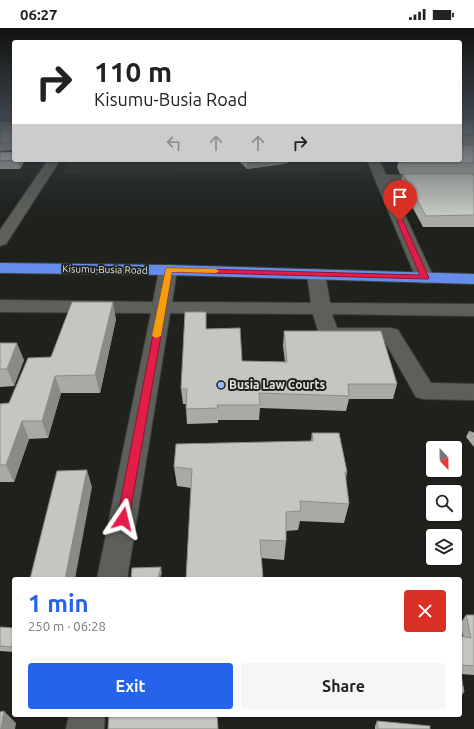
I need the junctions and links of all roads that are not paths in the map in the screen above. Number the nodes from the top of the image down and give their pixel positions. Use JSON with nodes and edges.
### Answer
{"nodes":[{"id":1,"x":53,"y":162,"type":"edge"},
{"id":2,"x":374,"y":162,"type":"edge"},
{"id":3,"x":381,"y":179,"type":"junction"},
{"id":4,"x":474,"y":179,"type":"edge"},
{"id":5,"x":0,"y":241,"type":"edge"},
{"id":6,"x":0,"y":268,"type":"edge"},
{"id":7,"x":168,"y":270,"type":"junction"},
{"id":8,"x":316,"y":274,"type":"junction"},
{"id":9,"x":425,"y":278,"type":"junction"},
{"id":10,"x":474,"y":278,"type":"edge"},
{"id":11,"x":0,"y":306,"type":"edge"},
{"id":12,"x":161,"y":309,"type":"junction"},
{"id":13,"x":321,"y":309,"type":"junction"},
{"id":14,"x":474,"y":310,"type":"edge"},
{"id":15,"x":474,"y":392,"type":"edge"},
{"id":16,"x":112,"y":577,"type":"edge"},
{"id":17,"x":88,"y":717,"type":"edge"},
{"id":18,"x":85,"y":729,"type":"edge"}],
"edges":[{"from":1,"to":5,"type":"street"},
{"from":2,"to":3,"type":"street"},
{"from":3,"to":4,"type":"street"},
{"from":3,"to":9,"type":"street"},
{"from":6,"to":7,"type":"highway","name":"Kisumu-Busia Road"},
{"from":7,"to":8,"type":"highway","name":"Kisumu-Busia Road"},
{"from":7,"to":12,"type":"street"},
{"from":8,"to":9,"type":"highway","name":"Kisumu-Busia Road"},
{"from":8,"to":13,"type":"street"},
{"from":9,"to":10,"type":"highway","name":"Kisumu-Busia Road"},
{"from":11,"to":12,"type":"street"},
{"from":12,"to":13,"type":"street"},
{"from":12,"to":16,"type":"street"},
{"from":13,"to":14,"type":"street"},
{"from":13,"to":15,"type":"street"},
{"from":17,"to":18,"type":"street"}]}
